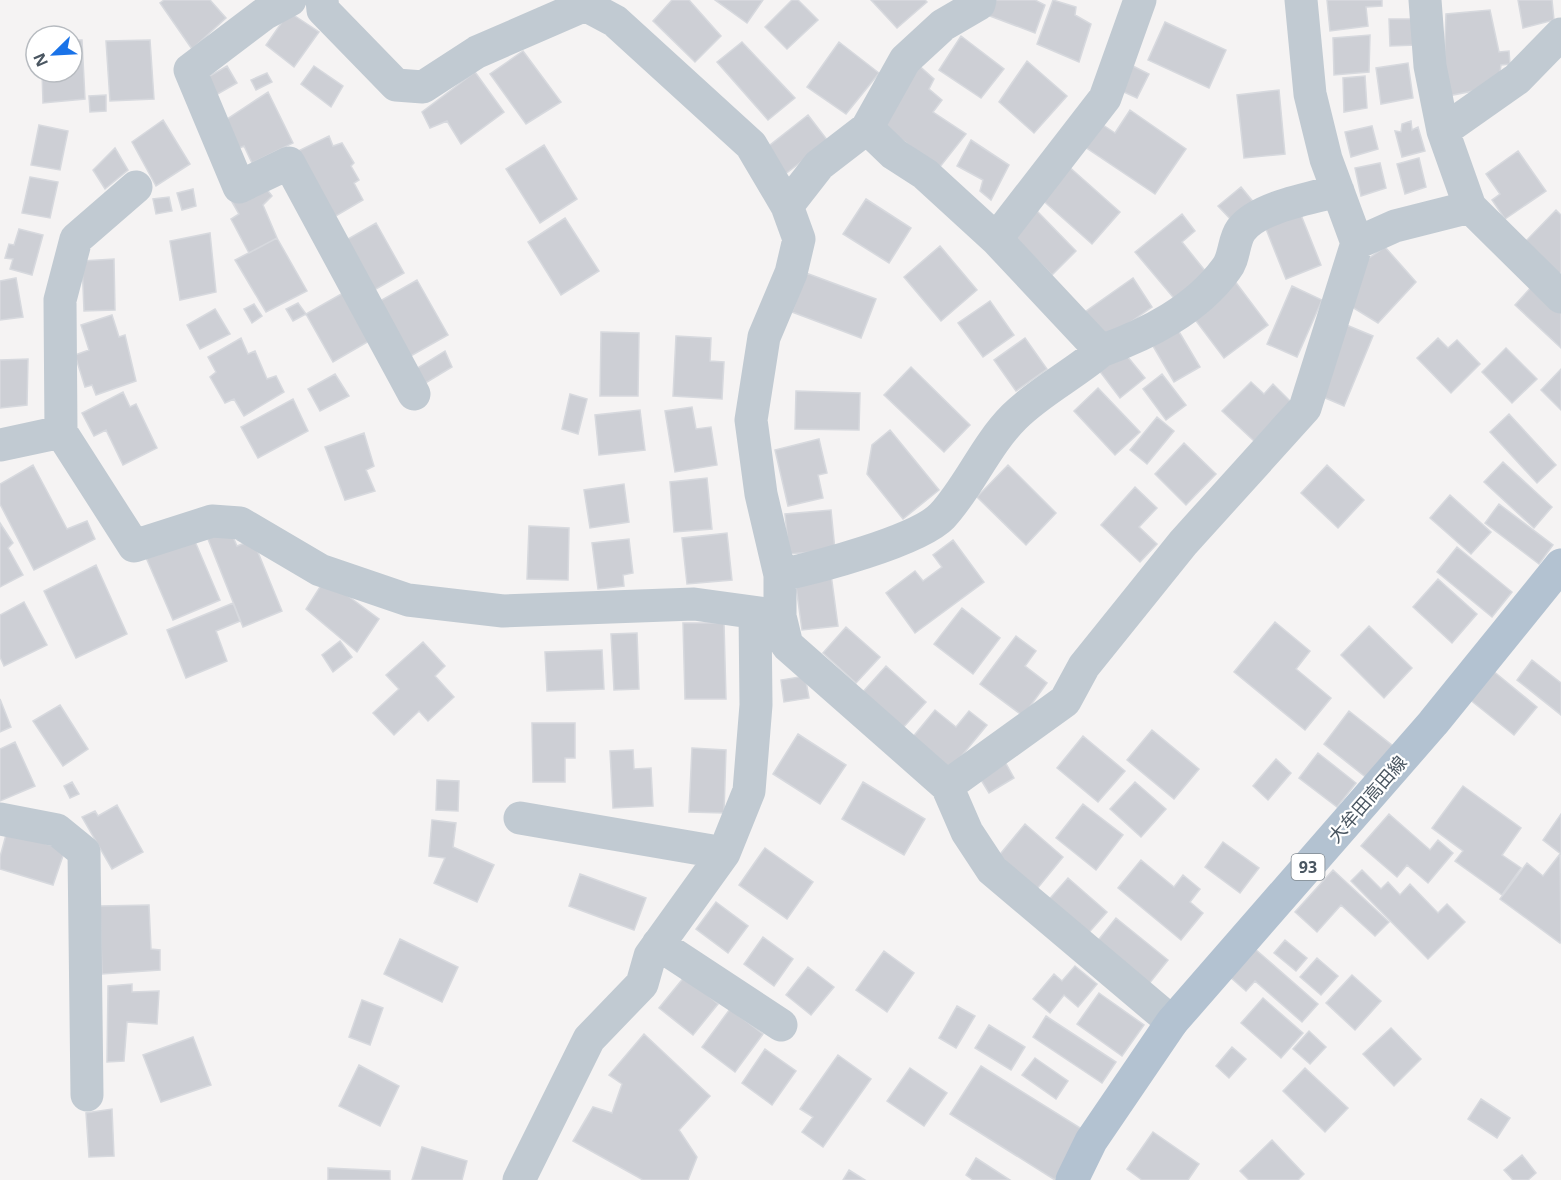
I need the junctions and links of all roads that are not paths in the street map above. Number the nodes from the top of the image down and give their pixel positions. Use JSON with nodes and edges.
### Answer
{"nodes":[{"id":1,"x":290,"y":0,"type":"edge"},
{"id":2,"x":322,"y":0,"type":"edge"},
{"id":3,"x":980,"y":0,"type":"edge"},
{"id":4,"x":1140,"y":0,"type":"edge"},
{"id":5,"x":1301,"y":0,"type":"edge"},
{"id":6,"x":1425,"y":0,"type":"edge"},
{"id":7,"x":586,"y":2,"type":"edge"},
{"id":8,"x":1561,"y":34,"type":"edge"},
{"id":9,"x":867,"y":129,"type":"junction"},
{"id":10,"x":1443,"y":131,"type":"junction"},
{"id":11,"x":136,"y":187,"type":"dead end"},
{"id":12,"x":1338,"y":190,"type":"junction"},
{"id":13,"x":787,"y":206,"type":"junction"},
{"id":14,"x":1470,"y":207,"type":"junction"},
{"id":15,"x":996,"y":239,"type":"junction"},
{"id":16,"x":1357,"y":243,"type":"junction"},
{"id":17,"x":1561,"y":297,"type":"edge"},
{"id":18,"x":1101,"y":351,"type":"junction"},
{"id":19,"x":414,"y":394,"type":"dead end"},
{"id":20,"x":61,"y":432,"type":"junction"},
{"id":21,"x":0,"y":445,"type":"edge"},
{"id":22,"x":1561,"y":565,"type":"edge"},
{"id":23,"x":780,"y":575,"type":"junction"},
{"id":24,"x":767,"y":615,"type":"junction"},
{"id":25,"x":947,"y":786,"type":"junction"},
{"id":26,"x":520,"y":818,"type":"dead end"},
{"id":27,"x":0,"y":819,"type":"edge"},
{"id":28,"x":724,"y":853,"type":"junction"},
{"id":29,"x":658,"y":944,"type":"junction"},
{"id":30,"x":1172,"y":1022,"type":"junction"},
{"id":31,"x":781,"y":1025,"type":"dead end"},
{"id":32,"x":87,"y":1095,"type":"dead end"},
{"id":33,"x":519,"y":1180,"type":"edge"},
{"id":34,"x":1072,"y":1180,"type":"edge"}],
"edges":[{"from":1,"to":19,"type":"street"},
{"from":2,"to":7,"type":"street"},
{"from":3,"to":9,"type":"street"},
{"from":4,"to":15,"type":"street"},
{"from":5,"to":12,"type":"street"},
{"from":6,"to":10,"type":"street"},
{"from":7,"to":13,"type":"street"},
{"from":8,"to":10,"type":"street"},
{"from":9,"to":13,"type":"street"},
{"from":9,"to":15,"type":"street"},
{"from":10,"to":14,"type":"street"},
{"from":11,"to":20,"type":"street"},
{"from":12,"to":16,"type":"street"},
{"from":12,"to":18,"type":"street"},
{"from":13,"to":23,"type":"street"},
{"from":14,"to":16,"type":"street"},
{"from":14,"to":17,"type":"street"},
{"from":15,"to":18,"type":"street"},
{"from":16,"to":25,"type":"street"},
{"from":18,"to":23,"type":"street"},
{"from":20,"to":21,"type":"street"},
{"from":20,"to":24,"type":"street"},
{"from":22,"to":30,"type":"main road","name":"大牟田高田線","number":"93"},
{"from":23,"to":24,"type":"street"},
{"from":24,"to":25,"type":"street"},
{"from":24,"to":28,"type":"street"},
{"from":25,"to":30,"type":"street"},
{"from":26,"to":28,"type":"street"},
{"from":27,"to":32,"type":"street"},
{"from":28,"to":29,"type":"street"},
{"from":29,"to":31,"type":"street"},
{"from":29,"to":33,"type":"street"},
{"from":30,"to":34,"type":"main road","name":"大牟田高田線","number":"93"}]}
